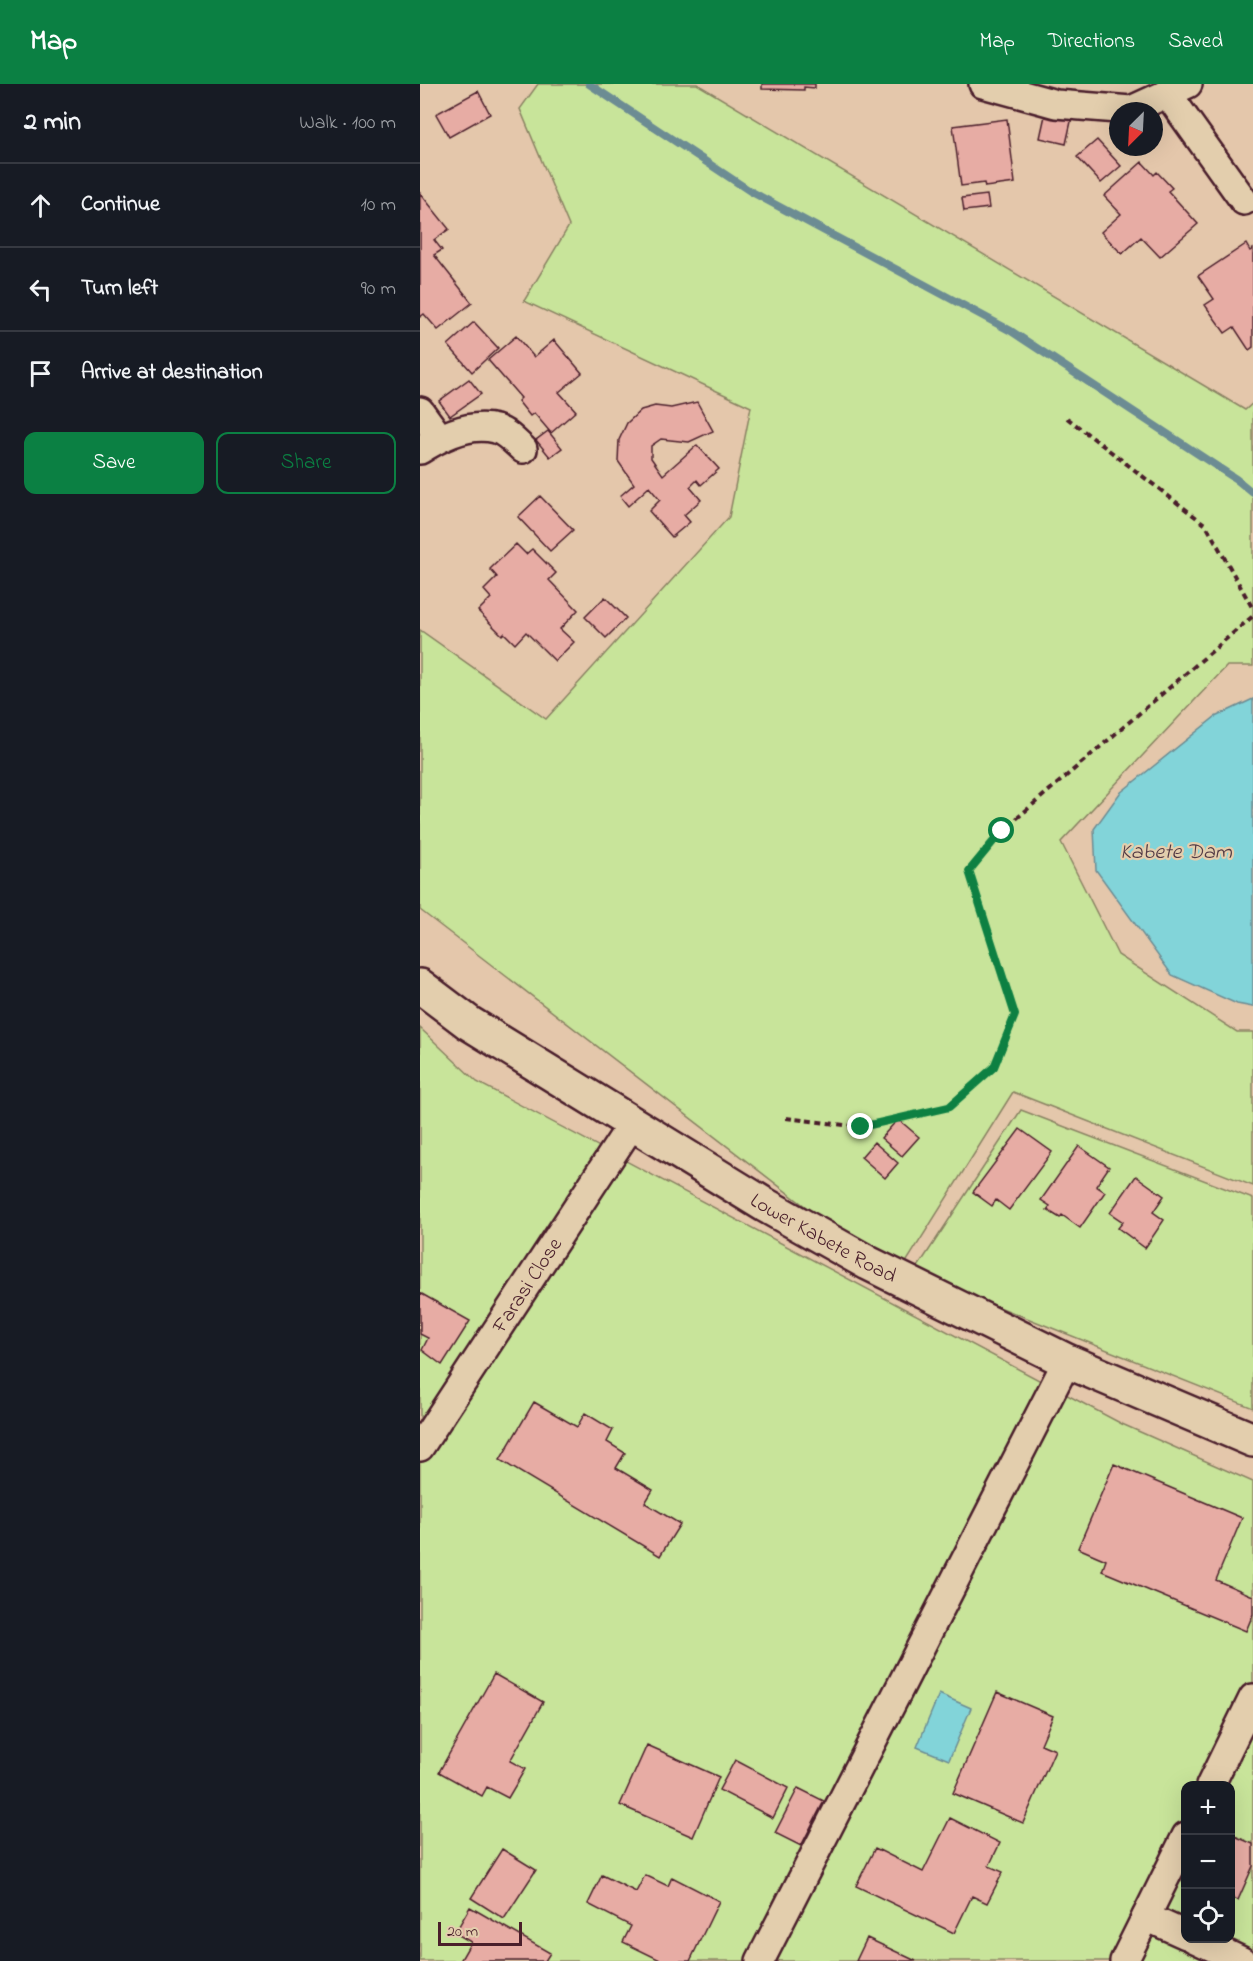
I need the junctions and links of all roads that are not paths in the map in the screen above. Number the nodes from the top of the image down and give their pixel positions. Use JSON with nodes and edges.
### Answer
{"nodes":[{"id":1,"x":983,"y":84,"type":"edge"},
{"id":2,"x":1178,"y":88,"type":"edge"},
{"id":3,"x":1244,"y":201,"type":"dead end"},
{"id":4,"x":420,"y":411,"type":"edge"},
{"id":5,"x":430,"y":444,"type":"edge"},
{"id":6,"x":523,"y":449,"type":"dead end"},
{"id":7,"x":420,"y":986,"type":"edge"},
{"id":8,"x":632,"y":1124,"type":"junction"},
{"id":9,"x":1067,"y":1361,"type":"junction"},
{"id":10,"x":1253,"y":1440,"type":"edge"},
{"id":11,"x":420,"y":1447,"type":"edge"},
{"id":12,"x":1253,"y":1698,"type":"edge"},
{"id":13,"x":1212,"y":1781,"type":"edge"},
{"id":14,"x":1181,"y":1844,"type":"edge"},
{"id":15,"x":1146,"y":1917,"type":"junction"},
{"id":16,"x":1181,"y":1933,"type":"edge"},
{"id":17,"x":1204,"y":1943,"type":"edge"},
{"id":18,"x":760,"y":1961,"type":"edge"},
{"id":19,"x":1124,"y":1961,"type":"edge"},
{"id":20,"x":1242,"y":1961,"type":"edge"}],
"edges":[{"from":1,"to":2,"type":"street"},
{"from":2,"to":3,"type":"street"},
{"from":4,"to":5,"type":"street"},
{"from":5,"to":6,"type":"street"},
{"from":7,"to":8,"type":"main road","name":"Lower Kabete Road"},
{"from":8,"to":9,"type":"main road","name":"Lower Kabete Road"},
{"from":8,"to":11,"type":"street","name":"Farasi Close"},
{"from":9,"to":10,"type":"main road","name":"Lower Kabete Road"},
{"from":9,"to":18,"type":"street"},
{"from":12,"to":13,"type":"street"},
{"from":14,"to":15,"type":"street"},
{"from":15,"to":16,"type":"street"},
{"from":15,"to":19,"type":"street"},
{"from":17,"to":20,"type":"street"}]}
